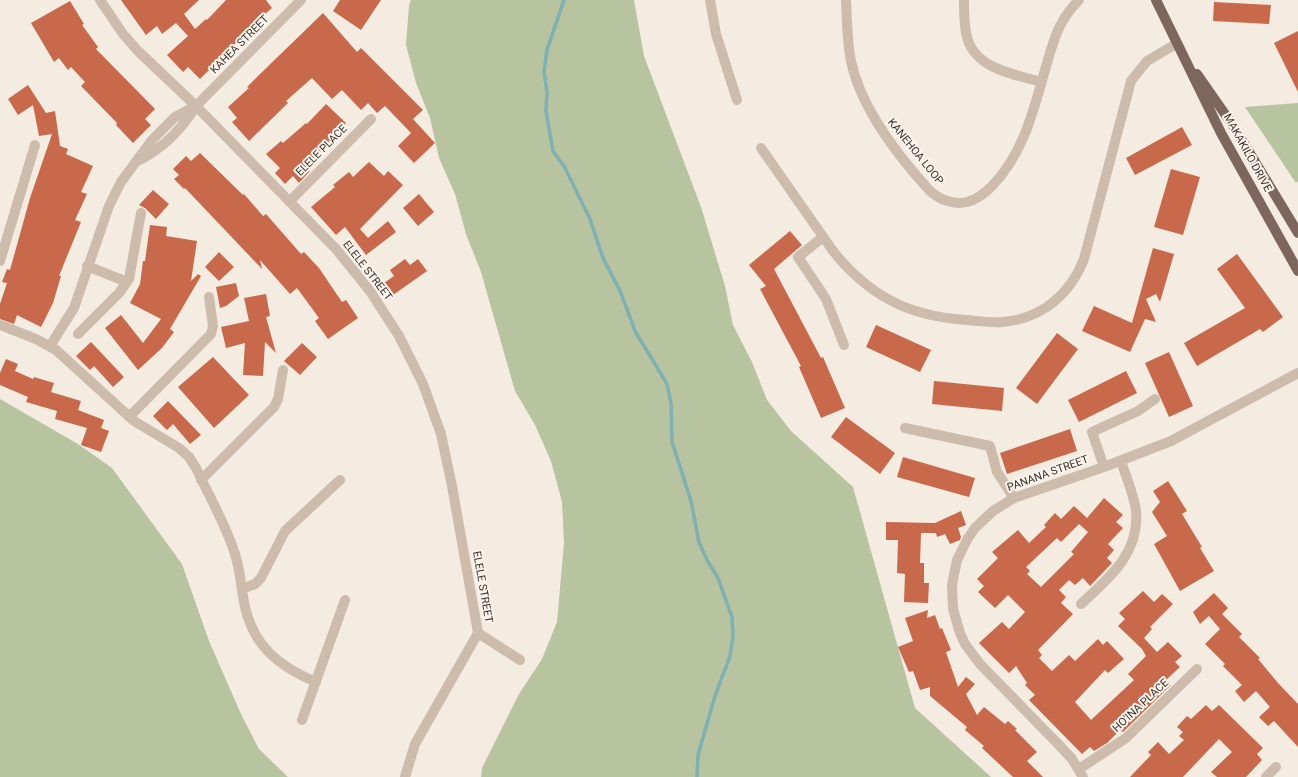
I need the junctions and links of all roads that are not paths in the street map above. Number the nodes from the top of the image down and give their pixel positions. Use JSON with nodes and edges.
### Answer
{"nodes":[{"id":1,"x":100,"y":0,"type":"edge"},
{"id":2,"x":301,"y":0,"type":"edge"},
{"id":3,"x":710,"y":0,"type":"edge"},
{"id":4,"x":846,"y":0,"type":"edge"},
{"id":5,"x":964,"y":0,"type":"edge"},
{"id":6,"x":1080,"y":0,"type":"edge"},
{"id":7,"x":1156,"y":0,"type":"edge"},
{"id":8,"x":1176,"y":44,"type":"junction"},
{"id":9,"x":1041,"y":82,"type":"junction"},
{"id":10,"x":737,"y":100,"type":"dead end"},
{"id":11,"x":196,"y":106,"type":"junction"},
{"id":12,"x":371,"y":119,"type":"dead end"},
{"id":13,"x":35,"y":145,"type":"dead end"},
{"id":14,"x":761,"y":148,"type":"dead end"},
{"id":15,"x":290,"y":201,"type":"junction"},
{"id":16,"x":141,"y":213,"type":"dead end"},
{"id":17,"x":1298,"y":233,"type":"edge"},
{"id":18,"x":823,"y":237,"type":"junction"},
{"id":19,"x":0,"y":261,"type":"edge"},
{"id":20,"x":87,"y":266,"type":"junction"},
{"id":21,"x":1298,"y":271,"type":"edge"},
{"id":22,"x":128,"y":282,"type":"junction"},
{"id":23,"x":209,"y":297,"type":"dead end"},
{"id":24,"x":0,"y":325,"type":"edge"},
{"id":25,"x":78,"y":334,"type":"dead end"},
{"id":26,"x":844,"y":345,"type":"dead end"},
{"id":27,"x":50,"y":346,"type":"junction"},
{"id":28,"x":283,"y":370,"type":"dead end"},
{"id":29,"x":1298,"y":373,"type":"edge"},
{"id":30,"x":1155,"y":399,"type":"dead end"},
{"id":31,"x":130,"y":417,"type":"junction"},
{"id":32,"x":905,"y":428,"type":"dead end"},
{"id":33,"x":1121,"y":461,"type":"junction"},
{"id":34,"x":1104,"y":467,"type":"junction"},
{"id":35,"x":201,"y":480,"type":"junction"},
{"id":36,"x":340,"y":480,"type":"dead end"},
{"id":37,"x":1014,"y":498,"type":"junction"},
{"id":38,"x":242,"y":589,"type":"junction"},
{"id":39,"x":345,"y":600,"type":"dead end"},
{"id":40,"x":1081,"y":604,"type":"dead end"},
{"id":41,"x":478,"y":633,"type":"junction"},
{"id":42,"x":520,"y":660,"type":"dead end"},
{"id":43,"x":1197,"y":669,"type":"dead end"},
{"id":44,"x":316,"y":682,"type":"junction"},
{"id":45,"x":302,"y":720,"type":"dead end"},
{"id":46,"x":1276,"y":767,"type":"dead end"},
{"id":47,"x":1081,"y":773,"type":"edge"},
{"id":48,"x":405,"y":777,"type":"edge"},
{"id":49,"x":1266,"y":777,"type":"edge"}],
"edges":[{"from":1,"to":11,"type":"street","name":"ELELE STREET"},
{"from":2,"to":11,"type":"street","name":"KAHEA STREET"},
{"from":3,"to":10,"type":"street"},
{"from":4,"to":9,"type":"street","name":"KANEHOA LOOP"},
{"from":5,"to":9,"type":"street"},
{"from":6,"to":9,"type":"street","name":"KANEHOA LOOP"},
{"from":7,"to":8,"type":"main road","name":"MAKAKILO DRIVE"},
{"from":8,"to":17,"type":"main road","name":"MAKAKILO DRIVE"},
{"from":8,"to":18,"type":"street"},
{"from":8,"to":21,"type":"main road","name":"MAKAKILO DRIVE"},
{"from":11,"to":15,"type":"street","name":"ELELE STREET"},
{"from":11,"to":20,"type":"street","name":"KAHEA STREET"},
{"from":12,"to":15,"type":"street","name":"ELELE PLACE"},
{"from":13,"to":19,"type":"street"},
{"from":14,"to":18,"type":"street"},
{"from":15,"to":41,"type":"street","name":"ELELE STREET"},
{"from":16,"to":22,"type":"street"},
{"from":18,"to":26,"type":"street"},
{"from":20,"to":22,"type":"street"},
{"from":20,"to":27,"type":"street","name":"KAHEA STREET"},
{"from":22,"to":25,"type":"street"},
{"from":23,"to":31,"type":"street"},
{"from":24,"to":27,"type":"street"},
{"from":27,"to":31,"type":"street"},
{"from":28,"to":35,"type":"street"},
{"from":29,"to":33,"type":"street","name":"PANANA STREET"},
{"from":30,"to":34,"type":"street"},
{"from":31,"to":35,"type":"street"},
{"from":32,"to":37,"type":"street"},
{"from":33,"to":34,"type":"street","name":"PANANA STREET"},
{"from":33,"to":40,"type":"street"},
{"from":34,"to":37,"type":"street","name":"PANANA STREET"},
{"from":35,"to":38,"type":"street"},
{"from":36,"to":38,"type":"street"},
{"from":37,"to":47,"type":"street","name":"PANANA STREET"},
{"from":38,"to":44,"type":"street"},
{"from":39,"to":44,"type":"street"},
{"from":41,"to":42,"type":"street"},
{"from":41,"to":48,"type":"street"},
{"from":43,"to":47,"type":"street","name":"HO'INA PLACE"},
{"from":44,"to":45,"type":"street"},
{"from":46,"to":49,"type":"street"}]}
